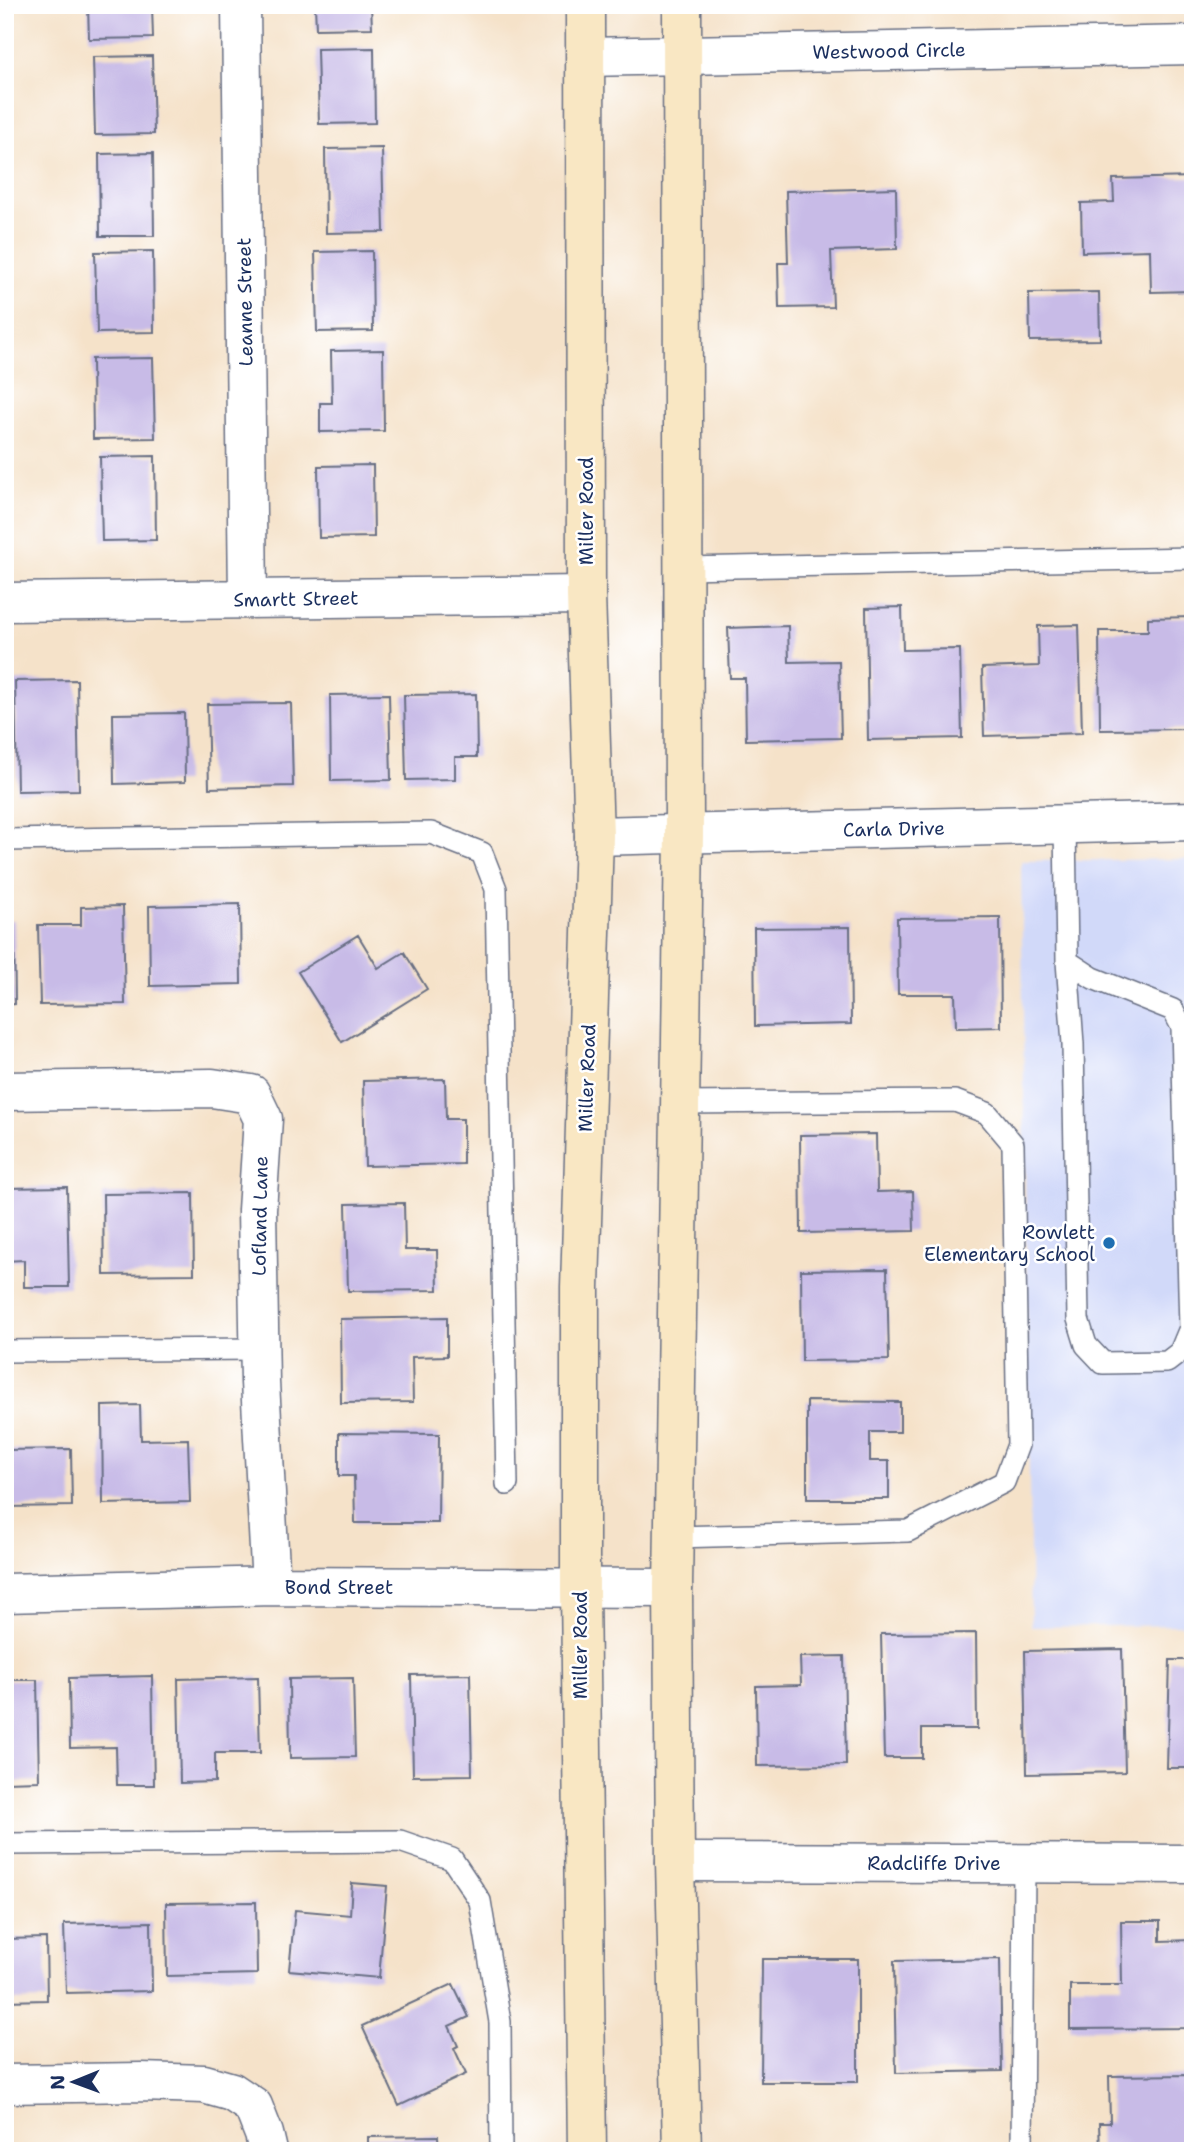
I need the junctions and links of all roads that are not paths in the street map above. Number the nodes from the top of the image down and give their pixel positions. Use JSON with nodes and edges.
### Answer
{"nodes":[{"id":1,"x":241,"y":5,"type":"edge"},
{"id":2,"x":585,"y":5,"type":"edge"},
{"id":3,"x":682,"y":5,"type":"edge"},
{"id":4,"x":1193,"y":45,"type":"edge"},
{"id":5,"x":682,"y":55,"type":"junction"},
{"id":6,"x":586,"y":57,"type":"junction"},
{"id":7,"x":1193,"y":558,"type":"edge"},
{"id":8,"x":683,"y":568,"type":"junction"},
{"id":9,"x":586,"y":595,"type":"junction"},
{"id":10,"x":248,"y":599,"type":"junction"},
{"id":11,"x":5,"y":602,"type":"edge"},
{"id":12,"x":1193,"y":821,"type":"edge"},
{"id":13,"x":1065,"y":824,"type":"junction"},
{"id":14,"x":684,"y":834,"type":"junction"},
{"id":15,"x":594,"y":836,"type":"junction"},
{"id":16,"x":5,"y":840,"type":"edge"},
{"id":17,"x":1067,"y":961,"type":"junction"},
{"id":18,"x":5,"y":1091,"type":"edge"},
{"id":19,"x":681,"y":1103,"type":"junction"},
{"id":20,"x":259,"y":1349,"type":"junction"},
{"id":21,"x":5,"y":1350,"type":"edge"},
{"id":22,"x":507,"y":1484,"type":"dead end"},
{"id":23,"x":674,"y":1537,"type":"junction"},
{"id":24,"x":271,"y":1586,"type":"junction"},
{"id":25,"x":673,"y":1588,"type":"junction"},
{"id":26,"x":580,"y":1589,"type":"junction"},
{"id":27,"x":5,"y":1593,"type":"edge"},
{"id":28,"x":5,"y":1844,"type":"edge"},
{"id":29,"x":675,"y":1862,"type":"junction"},
{"id":30,"x":1024,"y":1863,"type":"junction"},
{"id":31,"x":1193,"y":1864,"type":"edge"},
{"id":32,"x":5,"y":2084,"type":"edge"},
{"id":33,"x":268,"y":2151,"type":"edge"},
{"id":34,"x":501,"y":2151,"type":"edge"},
{"id":35,"x":587,"y":2151,"type":"edge"},
{"id":36,"x":682,"y":2151,"type":"edge"},
{"id":37,"x":1022,"y":2151,"type":"edge"}],
"edges":[{"from":1,"to":10,"type":"street","name":"Leanne Street"},
{"from":2,"to":6,"type":"main road","name":"Miller Road"},
{"from":3,"to":5,"type":"main road"},
{"from":4,"to":5,"type":"street","name":"Westwood Circle"},
{"from":5,"to":6,"type":"street","name":"Westwood Circle"},
{"from":5,"to":8,"type":"main road"},
{"from":6,"to":9,"type":"main road","name":"Miller Road"},
{"from":7,"to":8,"type":"lane"},
{"from":8,"to":14,"type":"main road"},
{"from":9,"to":10,"type":"street","name":"Smartt Street"},
{"from":9,"to":15,"type":"main road","name":"Miller Road"},
{"from":10,"to":11,"type":"street","name":"Smartt Street"},
{"from":12,"to":13,"type":"street","name":"Carla Drive"},
{"from":13,"to":14,"type":"street","name":"Carla Drive"},
{"from":13,"to":17,"type":"lane"},
{"from":14,"to":15,"type":"street","name":"Carla Drive"},
{"from":14,"to":19,"type":"main road"},
{"from":15,"to":26,"type":"main road","name":"Miller Road"},
{"from":16,"to":22,"type":"lane"},
{"from":17,"to":17,"type":"lane"},
{"from":18,"to":20,"type":"street","name":"Lofland Lane"},
{"from":19,"to":23,"type":"main road"},
{"from":19,"to":23,"type":"lane"},
{"from":20,"to":21,"type":"lane"},
{"from":20,"to":24,"type":"street","name":"Lofland Lane"},
{"from":23,"to":25,"type":"main road"},
{"from":24,"to":26,"type":"street","name":"Bond Street"},
{"from":24,"to":27,"type":"street","name":"Bond Street"},
{"from":25,"to":26,"type":"street","name":"Bond Street"},
{"from":25,"to":29,"type":"main road"},
{"from":26,"to":35,"type":"main road","name":"Miller Road"},
{"from":28,"to":34,"type":"lane"},
{"from":29,"to":30,"type":"street","name":"Radcliffe Drive"},
{"from":29,"to":36,"type":"main road"},
{"from":30,"to":31,"type":"street","name":"Radcliffe Drive"},
{"from":30,"to":37,"type":"lane"},
{"from":32,"to":33,"type":"street"}]}
